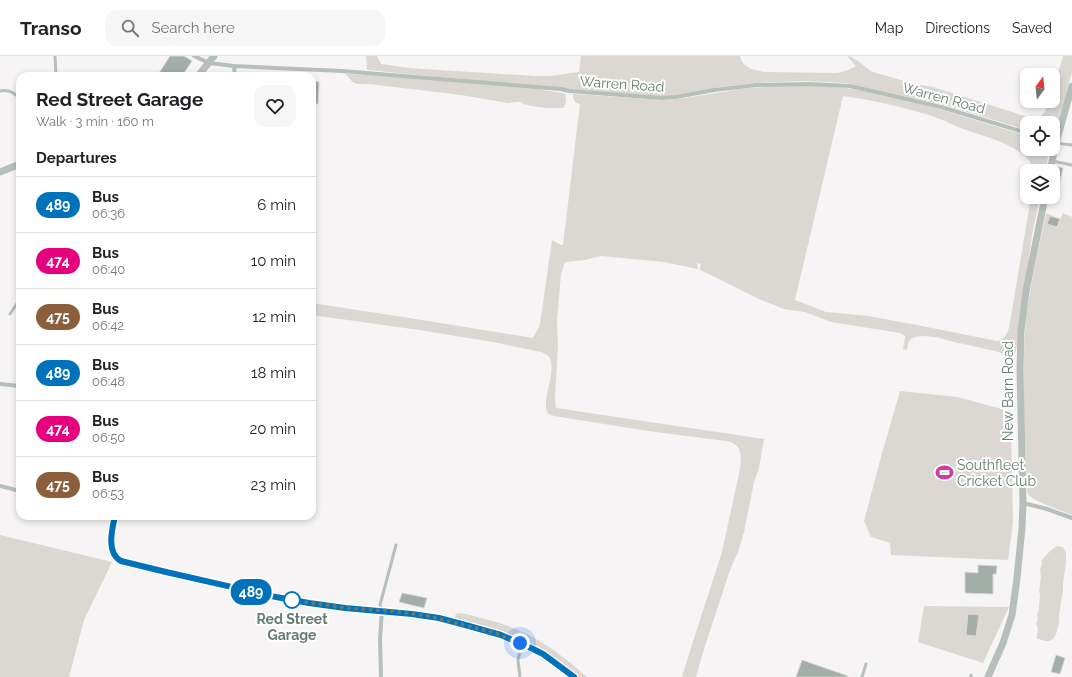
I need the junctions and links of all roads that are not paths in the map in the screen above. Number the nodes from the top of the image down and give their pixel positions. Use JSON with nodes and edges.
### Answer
{"nodes":[{"id":1,"x":55,"y":56,"type":"edge"},
{"id":2,"x":194,"y":56,"type":"edge"},
{"id":3,"x":214,"y":56,"type":"edge"},
{"id":4,"x":209,"y":63,"type":"junction"},
{"id":5,"x":234,"y":66,"type":"junction"},
{"id":6,"x":56,"y":72,"type":"edge"},
{"id":7,"x":201,"y":72,"type":"edge"},
{"id":8,"x":235,"y":72,"type":"edge"},
{"id":9,"x":1072,"y":90,"type":"edge"},
{"id":10,"x":0,"y":91,"type":"edge"},
{"id":11,"x":16,"y":96,"type":"edge"},
{"id":12,"x":1060,"y":127,"type":"edge"},
{"id":13,"x":1020,"y":131,"type":"edge"},
{"id":14,"x":1060,"y":144,"type":"edge"},
{"id":15,"x":1072,"y":145,"type":"edge"},
{"id":16,"x":1053,"y":156,"type":"edge"},
{"id":17,"x":1052,"y":161,"type":"junction"},
{"id":18,"x":1051,"y":164,"type":"edge"},
{"id":19,"x":1072,"y":165,"type":"edge"},
{"id":20,"x":16,"y":166,"type":"edge"},
{"id":21,"x":0,"y":172,"type":"edge"},
{"id":22,"x":1043,"y":204,"type":"edge"},
{"id":23,"x":16,"y":305,"type":"edge"},
{"id":24,"x":10,"y":314,"type":"dead end"},
{"id":25,"x":0,"y":384,"type":"edge"},
{"id":26,"x":16,"y":386,"type":"edge"},
{"id":27,"x":0,"y":486,"type":"edge"},
{"id":28,"x":16,"y":490,"type":"edge"},
{"id":29,"x":1022,"y":503,"type":"junction"},
{"id":30,"x":1072,"y":518,"type":"edge"},
{"id":31,"x":114,"y":520,"type":"edge"},
{"id":32,"x":396,"y":545,"type":"dead end"},
{"id":33,"x":382,"y":610,"type":"junction"},
{"id":34,"x":522,"y":644,"type":"junction"},
{"id":35,"x":866,"y":664,"type":"dead end"},
{"id":36,"x":381,"y":677,"type":"edge"},
{"id":37,"x":520,"y":677,"type":"edge"},
{"id":38,"x":574,"y":677,"type":"edge"},
{"id":39,"x":862,"y":677,"type":"edge"},
{"id":40,"x":988,"y":677,"type":"edge"}],
"edges":[{"from":1,"to":6,"type":"lane"},
{"from":2,"to":4,"type":"street","name":"Warren Road"},
{"from":3,"to":4,"type":"street"},
{"from":4,"to":5,"type":"street","name":"Warren Road"},
{"from":4,"to":7,"type":"street"},
{"from":5,"to":8,"type":"street"},
{"from":5,"to":13,"type":"street","name":"Warren Road"},
{"from":9,"to":12,"type":"street"},
{"from":10,"to":11,"type":"lane"},
{"from":14,"to":15,"type":"lane"},
{"from":16,"to":17,"type":"street"},
{"from":17,"to":18,"type":"street"},
{"from":17,"to":19,"type":"lane"},
{"from":20,"to":21,"type":"street"},
{"from":22,"to":29,"type":"street","name":"New Barn Road"},
{"from":23,"to":24,"type":"lane"},
{"from":25,"to":26,"type":"street"},
{"from":27,"to":28,"type":"street"},
{"from":29,"to":30,"type":"street"},
{"from":29,"to":40,"type":"street","name":"New Barn Road"},
{"from":31,"to":33,"type":"street"},
{"from":32,"to":33,"type":"lane"},
{"from":33,"to":34,"type":"street"},
{"from":33,"to":36,"type":"street"},
{"from":34,"to":37,"type":"lane"},
{"from":34,"to":38,"type":"street"},
{"from":35,"to":39,"type":"lane"}]}
